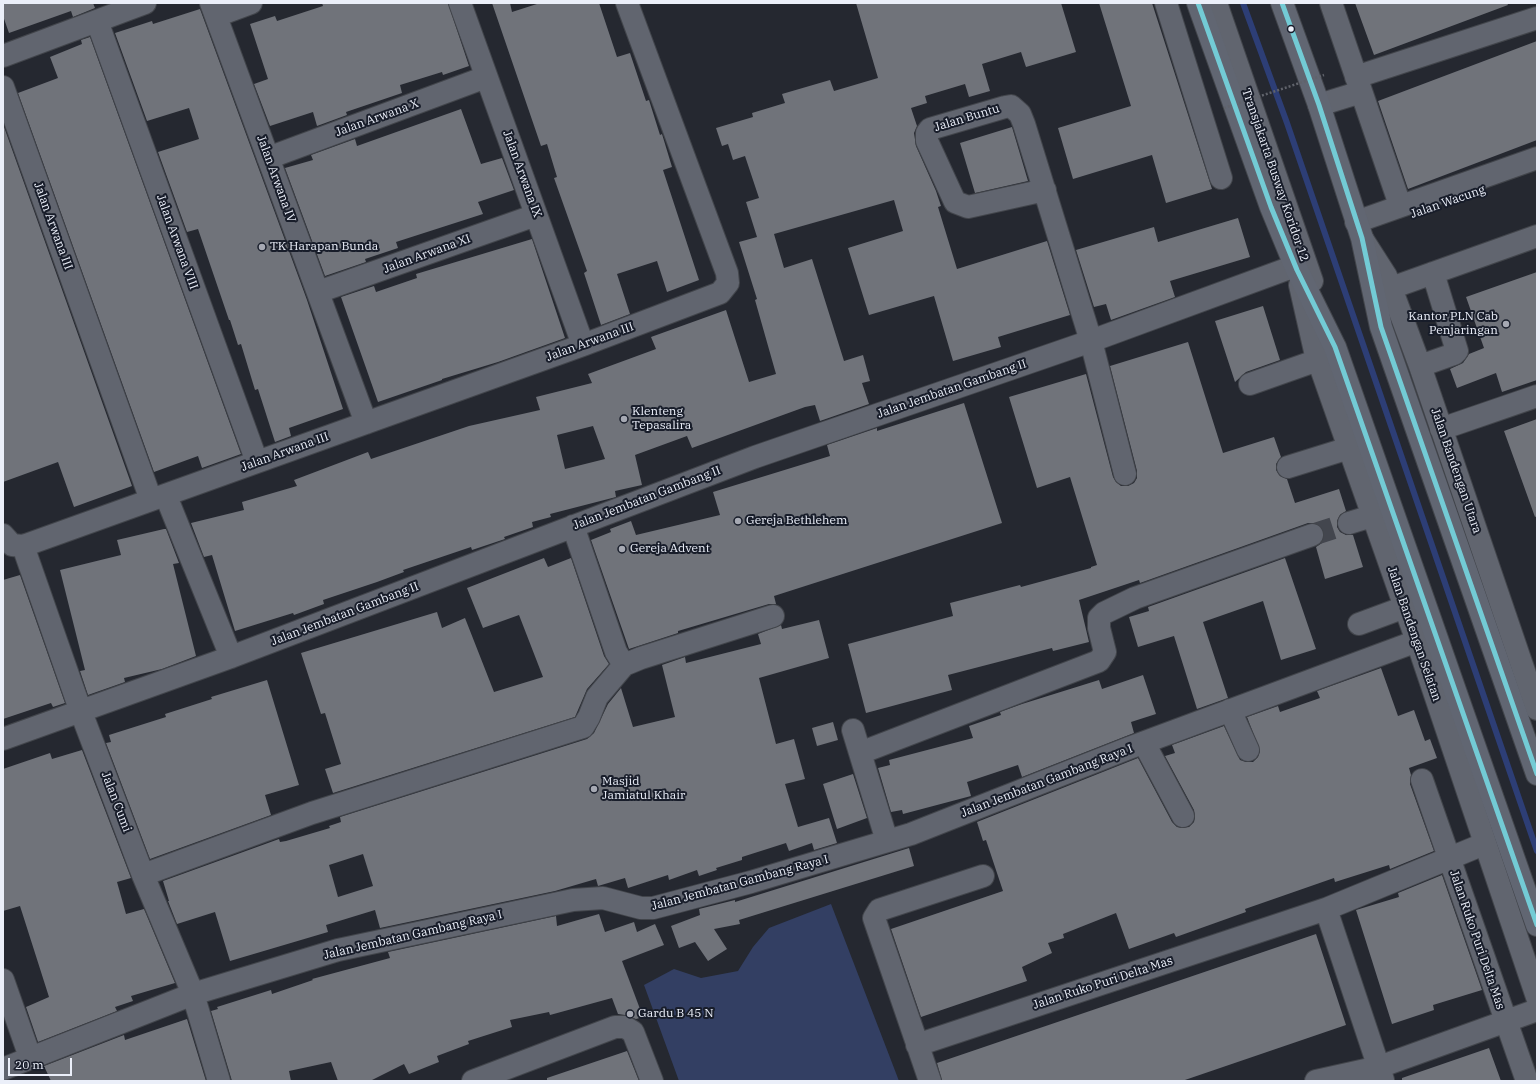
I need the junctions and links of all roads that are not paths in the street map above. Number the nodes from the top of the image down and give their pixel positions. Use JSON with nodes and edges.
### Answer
{"nodes":[{"id":1,"x":145,"y":3,"type":"edge"},
{"id":2,"x":251,"y":3,"type":"edge"},
{"id":3,"x":460,"y":3,"type":"edge"},
{"id":4,"x":627,"y":3,"type":"edge"},
{"id":5,"x":1166,"y":3,"type":"edge"},
{"id":6,"x":1282,"y":3,"type":"edge"},
{"id":7,"x":1331,"y":3,"type":"edge"},
{"id":8,"x":1206,"y":9,"type":"edge"},
{"id":9,"x":214,"y":10,"type":"edge"},
{"id":10,"x":1537,"y":18,"type":"edge"},
{"id":11,"x":97,"y":21,"type":"junction"},
{"id":12,"x":1175,"y":29,"type":"junction"},
{"id":13,"x":3,"y":56,"type":"edge"},
{"id":14,"x":486,"y":77,"type":"junction"},
{"id":15,"x":1359,"y":84,"type":"junction"},
{"id":16,"x":3,"y":87,"type":"edge"},
{"id":17,"x":1319,"y":105,"type":"junction"},
{"id":18,"x":268,"y":158,"type":"junction"},
{"id":19,"x":1537,"y":158,"type":"edge"},
{"id":20,"x":1537,"y":171,"type":"edge"},
{"id":21,"x":1221,"y":178,"type":"dead end"},
{"id":22,"x":1045,"y":190,"type":"junction"},
{"id":23,"x":1400,"y":205,"type":"junction"},
{"id":24,"x":536,"y":215,"type":"junction"},
{"id":25,"x":1359,"y":231,"type":"junction"},
{"id":26,"x":1537,"y":236,"type":"edge"},
{"id":27,"x":1296,"y":268,"type":"junction"},
{"id":28,"x":1433,"y":273,"type":"junction"},
{"id":29,"x":1391,"y":288,"type":"junction"},
{"id":30,"x":318,"y":292,"type":"junction"},
{"id":31,"x":1091,"y":341,"type":"junction"},
{"id":32,"x":583,"y":345,"type":"junction"},
{"id":33,"x":1335,"y":347,"type":"junction"},
{"id":34,"x":1318,"y":360,"type":"junction"},
{"id":35,"x":1420,"y":366,"type":"junction"},
{"id":36,"x":1250,"y":384,"type":"dead end"},
{"id":37,"x":1537,"y":396,"type":"edge"},
{"id":38,"x":366,"y":423,"type":"junction"},
{"id":39,"x":1441,"y":429,"type":"junction"},
{"id":40,"x":1349,"y":448,"type":"junction"},
{"id":41,"x":257,"y":462,"type":"junction"},
{"id":42,"x":1288,"y":467,"type":"dead end"},
{"id":43,"x":1125,"y":474,"type":"dead end"},
{"id":44,"x":159,"y":498,"type":"junction"},
{"id":45,"x":1372,"y":516,"type":"junction"},
{"id":46,"x":1349,"y":523,"type":"tunnel mouth"},
{"id":47,"x":574,"y":526,"type":"junction"},
{"id":48,"x":3,"y":535,"type":"edge"},
{"id":49,"x":1312,"y":535,"type":"tunnel mouth"},
{"id":50,"x":23,"y":546,"type":"junction"},
{"id":51,"x":1405,"y":607,"type":"junction"},
{"id":52,"x":773,"y":616,"type":"dead end"},
{"id":53,"x":1359,"y":624,"type":"dead end"},
{"id":54,"x":1417,"y":641,"type":"junction"},
{"id":55,"x":231,"y":657,"type":"junction"},
{"id":56,"x":624,"y":665,"type":"junction"},
{"id":57,"x":1537,"y":709,"type":"edge"},
{"id":58,"x":1230,"y":710,"type":"junction"},
{"id":59,"x":81,"y":712,"type":"junction"},
{"id":60,"x":853,"y":730,"type":"dead end"},
{"id":61,"x":3,"y":739,"type":"edge"},
{"id":62,"x":1144,"y":743,"type":"junction"},
{"id":63,"x":1248,"y":750,"type":"dead end"},
{"id":64,"x":860,"y":753,"type":"junction"},
{"id":65,"x":1537,"y":774,"type":"edge"},
{"id":66,"x":1422,"y":780,"type":"dead end"},
{"id":67,"x":1183,"y":816,"type":"dead end"},
{"id":68,"x":887,"y":841,"type":"junction"},
{"id":69,"x":1484,"y":844,"type":"junction"},
{"id":70,"x":1449,"y":859,"type":"junction"},
{"id":71,"x":143,"y":875,"type":"junction"},
{"id":72,"x":982,"y":876,"type":"dead end"},
{"id":73,"x":1326,"y":909,"type":"junction"},
{"id":74,"x":1537,"y":925,"type":"edge"},
{"id":75,"x":3,"y":980,"type":"edge"},
{"id":76,"x":193,"y":994,"type":"junction"},
{"id":77,"x":1537,"y":997,"type":"edge"},
{"id":78,"x":1537,"y":1010,"type":"edge"},
{"id":79,"x":1537,"y":1023,"type":"edge"},
{"id":80,"x":1506,"y":1024,"type":"junction"},
{"id":81,"x":917,"y":1045,"type":"junction"},
{"id":82,"x":30,"y":1057,"type":"junction"},
{"id":83,"x":3,"y":1068,"type":"edge"},
{"id":84,"x":1381,"y":1074,"type":"edge"},
{"id":85,"x":219,"y":1081,"type":"edge"},
{"id":86,"x":473,"y":1081,"type":"edge"},
{"id":87,"x":652,"y":1081,"type":"edge"},
{"id":88,"x":930,"y":1081,"type":"edge"},
{"id":89,"x":1316,"y":1081,"type":"edge"},
{"id":90,"x":1527,"y":1081,"type":"edge"}],
"edges":[{"from":1,"to":11,"type":"street"},
{"from":2,"to":9,"type":"street"},
{"from":3,"to":14,"type":"street","name":"Jalan Arwana IX"},
{"from":4,"to":32,"type":"street","name":"Jalan Arwana III"},
{"from":5,"to":12,"type":"street"},
{"from":6,"to":17,"type":"main road","name":"Jalan Bandengan Utara"},
{"from":7,"to":15,"type":"street"},
{"from":8,"to":12,"type":"street"},
{"from":8,"to":27,"type":"main road","name":"Jalan Bandengan Selatan"},
{"from":8,"to":33,"type":"street","name":"Transjakarta Busway Koridor 12"},
{"from":9,"to":18,"type":"street","name":"Jalan Arwana IV"},
{"from":10,"to":15,"type":"street"},
{"from":11,"to":13,"type":"street"},
{"from":11,"to":41,"type":"street","name":"Jalan Arwana VIII"},
{"from":12,"to":21,"type":"street"},
{"from":14,"to":18,"type":"street","name":"Jalan Arwana X"},
{"from":14,"to":24,"type":"street","name":"Jalan Arwana IX"},
{"from":15,"to":17,"type":"street"},
{"from":15,"to":23,"type":"street"},
{"from":16,"to":44,"type":"street","name":"Jalan Arwana III"},
{"from":17,"to":25,"type":"main road","name":"Jalan Bandengan Utara"},
{"from":18,"to":30,"type":"street","name":"Jalan Arwana IV"},
{"from":19,"to":23,"type":"street"},
{"from":20,"to":25,"type":"street","name":"Jalan Wacung"},
{"from":22,"to":22,"type":"street","name":"Jalan Buntu"},
{"from":22,"to":31,"type":"street","name":"Jalan Buntu"},
{"from":23,"to":25,"type":"street"},
{"from":24,"to":30,"type":"street","name":"Jalan Arwana XI"},
{"from":24,"to":32,"type":"street","name":"Jalan Arwana IX"},
{"from":25,"to":29,"type":"street","name":"Jalan Bandengan Utara"},
{"from":25,"to":65,"type":"main road","name":"Jalan Bandengan Utara"},
{"from":26,"to":28,"type":"street"},
{"from":27,"to":31,"type":"street","name":"Jalan Jembatan Gambang II"},
{"from":27,"to":33,"type":"main road","name":"Jalan Bandengan Selatan"},
{"from":27,"to":34,"type":"street","name":"Jalan Bandengan Selatan"},
{"from":28,"to":29,"type":"street"},
{"from":28,"to":35,"type":"street"},
{"from":29,"to":35,"type":"street","name":"Jalan Bandengan Utara"},
{"from":30,"to":38,"type":"street","name":"Jalan Arwana IV"},
{"from":31,"to":43,"type":"street","name":"Jalan Buntu"},
{"from":31,"to":47,"type":"street","name":"Jalan Jembatan Gambang II"},
{"from":32,"to":38,"type":"street","name":"Jalan Arwana III"},
{"from":33,"to":74,"type":"main road","name":"Jalan Bandengan Selatan"},
{"from":34,"to":36,"type":"street"},
{"from":34,"to":40,"type":"street","name":"Jalan Bandengan Selatan"},
{"from":35,"to":39,"type":"street","name":"Jalan Bandengan Utara"},
{"from":37,"to":39,"type":"street"},
{"from":38,"to":41,"type":"street","name":"Jalan Arwana III"},
{"from":39,"to":57,"type":"street","name":"Jalan Bandengan Utara"},
{"from":40,"to":42,"type":"street"},
{"from":40,"to":45,"type":"street","name":"Jalan Bandengan Selatan"},
{"from":41,"to":44,"type":"street","name":"Jalan Arwana III"},
{"from":44,"to":50,"type":"street","name":"Jalan Arwana III"},
{"from":44,"to":55,"type":"street","name":"Jalan Arwana III"},
{"from":45,"to":46,"type":"street"},
{"from":45,"to":51,"type":"street","name":"Jalan Bandengan Selatan"},
{"from":47,"to":55,"type":"street","name":"Jalan Jembatan Gambang II"},
{"from":47,"to":56,"type":"street"},
{"from":48,"to":50,"type":"street"},
{"from":49,"to":64,"type":"street"},
{"from":50,"to":59,"type":"street","name":"Jalan Cumi"},
{"from":51,"to":53,"type":"street"},
{"from":51,"to":54,"type":"street","name":"Jalan Bandengan Selatan"},
{"from":52,"to":56,"type":"street"},
{"from":54,"to":58,"type":"street","name":"Jalan Jembatan Gambang Raya I"},
{"from":54,"to":69,"type":"street","name":"Jalan Bandengan Selatan"},
{"from":55,"to":59,"type":"street","name":"Jalan Jembatan Gambang II"},
{"from":56,"to":71,"type":"street"},
{"from":58,"to":62,"type":"street","name":"Jalan Jembatan Gambang Raya I"},
{"from":58,"to":63,"type":"street"},
{"from":59,"to":61,"type":"street","name":"Jalan Jembatan Gambang II"},
{"from":59,"to":71,"type":"street","name":"Jalan Cumi"},
{"from":60,"to":64,"type":"street"},
{"from":62,"to":67,"type":"street"},
{"from":62,"to":68,"type":"street","name":"Jalan Jembatan Gambang Raya I"},
{"from":64,"to":68,"type":"street"},
{"from":66,"to":70,"type":"street","name":"Jalan Ruko Puri Delta Mas"},
{"from":68,"to":76,"type":"street","name":"Jalan Jembatan Gambang Raya I"},
{"from":69,"to":70,"type":"street"},
{"from":69,"to":77,"type":"street","name":"Jalan Bandengan Selatan"},
{"from":70,"to":73,"type":"street","name":"Jalan Ruko Puri Delta Mas"},
{"from":70,"to":80,"type":"street","name":"Jalan Ruko Puri Delta Mas"},
{"from":71,"to":76,"type":"street","name":"Jalan Cumi"},
{"from":72,"to":81,"type":"street"},
{"from":73,"to":81,"type":"street","name":"Jalan Ruko Puri Delta Mas"},
{"from":73,"to":84,"type":"street"},
{"from":75,"to":82,"type":"street"},
{"from":76,"to":82,"type":"street","name":"Jalan Jembatan Gambang Raya I"},
{"from":76,"to":85,"type":"street","name":"Jalan Cumi"},
{"from":78,"to":80,"type":"street","name":"Jalan Ruko Puri Delta Mas"},
{"from":79,"to":80,"type":"street"},
{"from":80,"to":84,"type":"street","name":"Jalan Ruko Puri Delta Mas"},
{"from":80,"to":90,"type":"street"},
{"from":81,"to":88,"type":"street"},
{"from":82,"to":83,"type":"street","name":"Jalan Jembatan Gambang Raya I"},
{"from":84,"to":89,"type":"street","name":"Jalan Ruko Puri Delta Mas"},
{"from":86,"to":87,"type":"street"}]}
